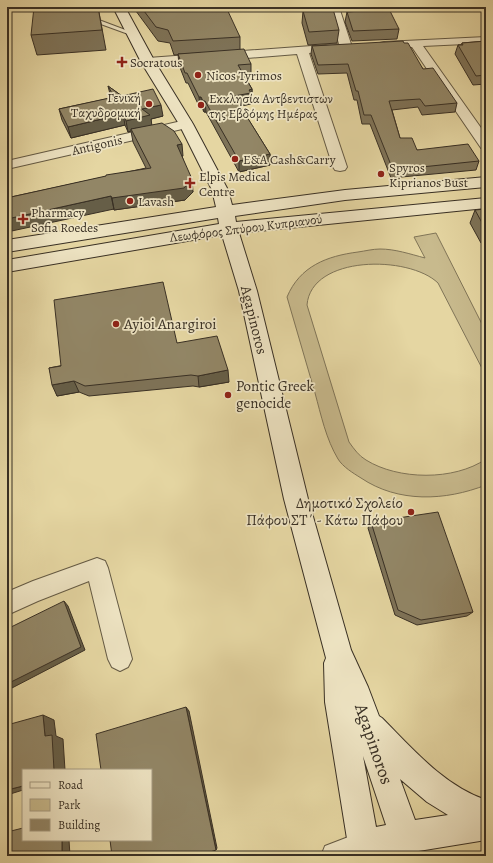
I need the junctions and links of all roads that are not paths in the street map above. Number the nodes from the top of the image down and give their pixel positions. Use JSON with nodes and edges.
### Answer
{"nodes":[{"id":1,"x":120,"y":7,"type":"edge"},
{"id":2,"x":334,"y":7,"type":"edge"},
{"id":3,"x":85,"y":16,"type":"edge"},
{"id":4,"x":133,"y":34,"type":"junction"},
{"id":5,"x":486,"y":40,"type":"edge"},
{"id":6,"x":415,"y":43,"type":"junction"},
{"id":7,"x":346,"y":47,"type":"junction"},
{"id":8,"x":302,"y":50,"type":"junction"},
{"id":9,"x":148,"y":62,"type":"junction"},
{"id":10,"x":186,"y":124,"type":"junction"},
{"id":11,"x":485,"y":141,"type":"edge"},
{"id":12,"x":7,"y":166,"type":"edge"},
{"id":13,"x":340,"y":168,"type":"dead end"},
{"id":14,"x":486,"y":182,"type":"edge"},
{"id":15,"x":486,"y":203,"type":"edge"},
{"id":16,"x":227,"y":219,"type":"junction"},
{"id":17,"x":7,"y":246,"type":"edge"},
{"id":18,"x":7,"y":266,"type":"edge"},
{"id":19,"x":7,"y":604,"type":"edge"},
{"id":20,"x":338,"y":653,"type":"junction"},
{"id":21,"x":120,"y":660,"type":"dead end"},
{"id":22,"x":367,"y":723,"type":"junction"},
{"id":23,"x":486,"y":815,"type":"edge"},
{"id":24,"x":486,"y":825,"type":"edge"},
{"id":25,"x":406,"y":836,"type":"junction"},
{"id":26,"x":364,"y":845,"type":"junction"},
{"id":27,"x":334,"y":856,"type":"edge"}],
"edges":[{"from":1,"to":4,"type":"main road","name":"Agapinoros"},
{"from":2,"to":7,"type":"street"},
{"from":3,"to":4,"type":"lane"},
{"from":4,"to":9,"type":"main road","name":"Agapinoros"},
{"from":5,"to":6,"type":"street"},
{"from":6,"to":7,"type":"street"},
{"from":6,"to":11,"type":"street"},
{"from":7,"to":8,"type":"street"},
{"from":8,"to":9,"type":"street"},
{"from":8,"to":13,"type":"street"},
{"from":9,"to":10,"type":"main road","name":"Agapinoros"},
{"from":10,"to":12,"type":"street","name":"Antigonis"},
{"from":10,"to":16,"type":"main road","name":"Agapinoros"},
{"from":14,"to":16,"type":"main road","name":"Λεωφόρος Σπύρου Κυπριανού"},
{"from":15,"to":16,"type":"main road","name":"Λεωφόρος Σπύρου Κυπριανού"},
{"from":16,"to":17,"type":"main road","name":"Λεωφόρος Σπύρου Κυπριανού"},
{"from":16,"to":18,"type":"main road","name":"Λεωφόρος Σπύρου Κυπριανού"},
{"from":16,"to":20,"type":"main road","name":"Agapinoros"},
{"from":19,"to":21,"type":"street"},
{"from":20,"to":22,"type":"main road","name":"Agapinoros"},
{"from":20,"to":26,"type":"main road","name":"Agapinoros"},
{"from":22,"to":23,"type":"main road"},
{"from":22,"to":25,"type":"main road","name":"Agapinoros"},
{"from":24,"to":25,"type":"main road"},
{"from":25,"to":26,"type":"main road"},
{"from":26,"to":27,"type":"street"}]}
